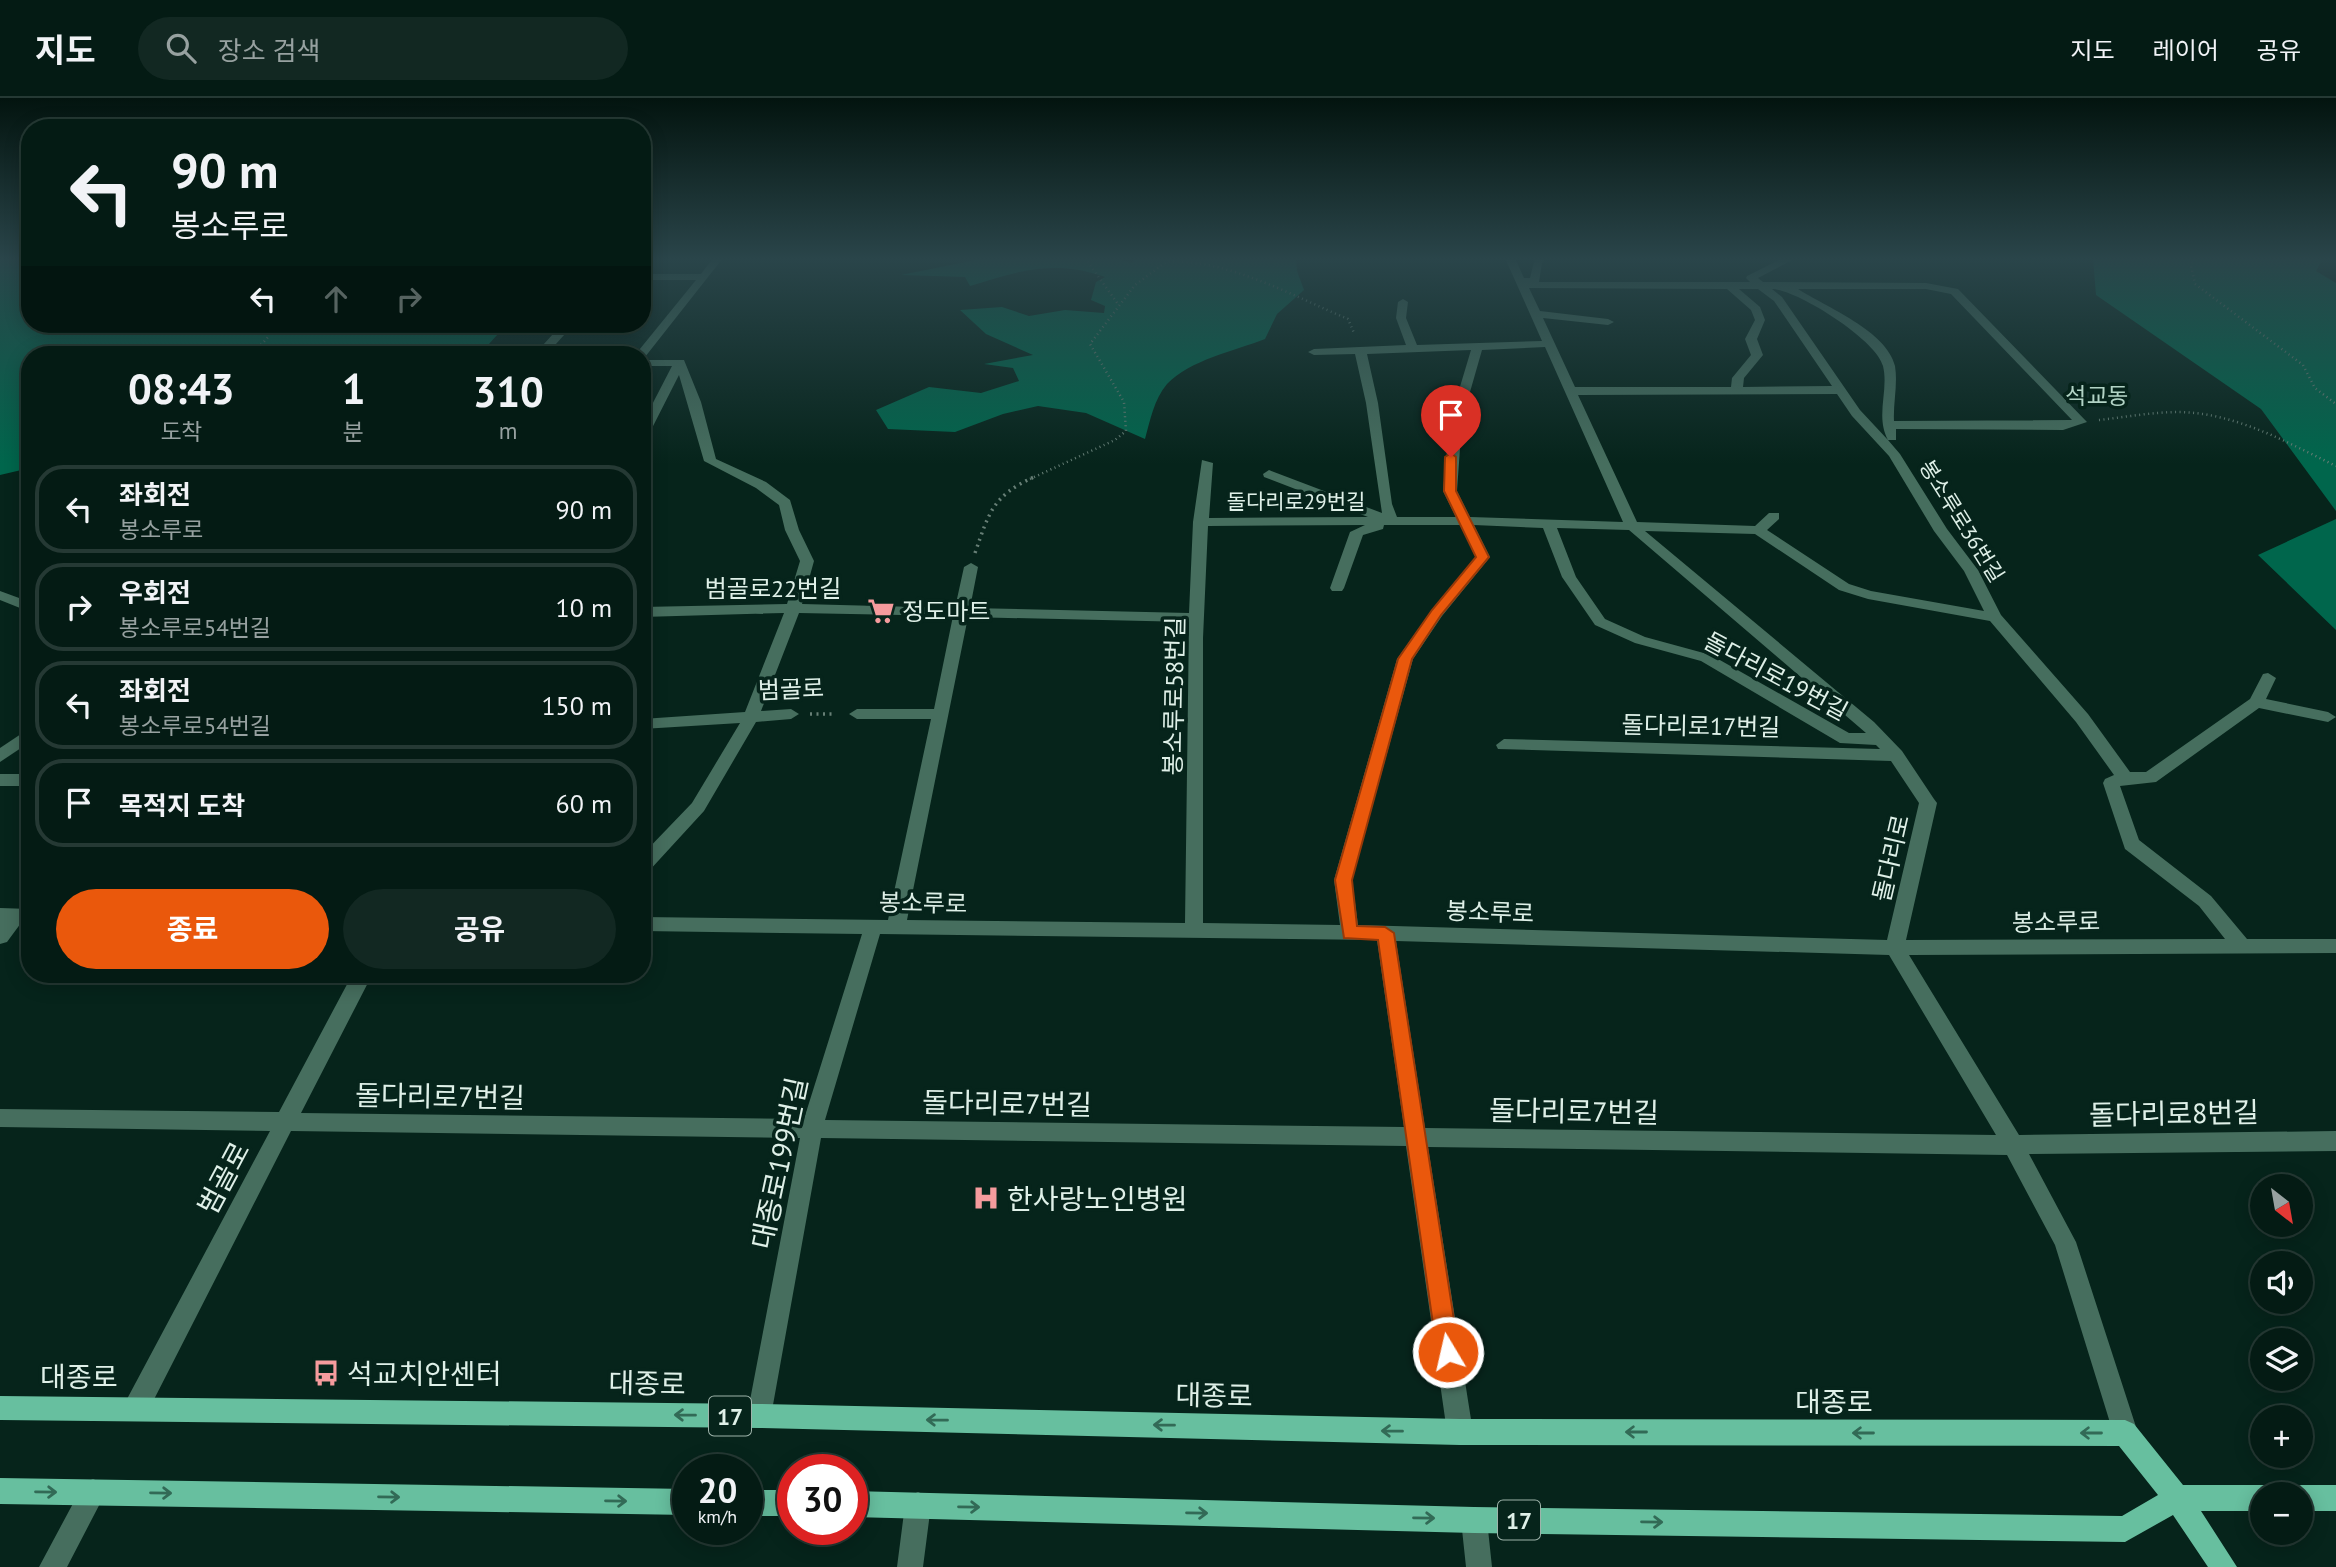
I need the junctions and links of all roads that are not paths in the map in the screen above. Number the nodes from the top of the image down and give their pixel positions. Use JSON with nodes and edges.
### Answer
{"nodes":[{"id":1,"x":661,"y":327,"type":"edge"},
{"id":2,"x":1404,"y":327,"type":"edge"},
{"id":3,"x":1540,"y":327,"type":"edge"},
{"id":4,"x":1757,"y":327,"type":"edge"},
{"id":5,"x":1797,"y":327,"type":"edge"},
{"id":6,"x":1851,"y":327,"type":"edge"},
{"id":7,"x":1988,"y":327,"type":"edge"},
{"id":8,"x":560,"y":333,"type":"edge"},
{"id":9,"x":1548,"y":344,"type":"junction"},
{"id":10,"x":1478,"y":345,"type":"junction"},
{"id":11,"x":548,"y":346,"type":"edge"},
{"id":12,"x":647,"y":346,"type":"edge"},
{"id":13,"x":1412,"y":346,"type":"junction"},
{"id":14,"x":1360,"y":349,"type":"junction"},
{"id":15,"x":1314,"y":352,"type":"dead end"},
{"id":16,"x":680,"y":362,"type":"junction"},
{"id":17,"x":651,"y":363,"type":"edge"},
{"id":18,"x":1737,"y":389,"type":"junction"},
{"id":19,"x":1839,"y":390,"type":"junction"},
{"id":20,"x":1570,"y":391,"type":"junction"},
{"id":21,"x":651,"y":418,"type":"edge"},
{"id":22,"x":1888,"y":425,"type":"junction"},
{"id":23,"x":1894,"y":454,"type":"junction"},
{"id":24,"x":1207,"y":463,"type":"dead end"},
{"id":25,"x":1269,"y":474,"type":"dead end"},
{"id":26,"x":1774,"y":516,"type":"dead end"},
{"id":27,"x":1463,"y":521,"type":"junction"},
{"id":28,"x":1200,"y":522,"type":"junction"},
{"id":29,"x":1392,"y":522,"type":"junction"},
{"id":30,"x":1548,"y":523,"type":"junction"},
{"id":31,"x":1632,"y":526,"type":"junction"},
{"id":32,"x":1758,"y":530,"type":"junction"},
{"id":33,"x":971,"y":567,"type":"road end"},
{"id":34,"x":1337,"y":588,"type":"dead end"},
{"id":35,"x":0,"y":595,"type":"edge"},
{"id":36,"x":21,"y":604,"type":"edge"},
{"id":37,"x":793,"y":608,"type":"junction"},
{"id":38,"x":651,"y":612,"type":"edge"},
{"id":39,"x":960,"y":614,"type":"junction"},
{"id":40,"x":1995,"y":617,"type":"junction"},
{"id":41,"x":1197,"y":618,"type":"junction"},
{"id":42,"x":2268,"y":678,"type":"dead end"},
{"id":43,"x":2256,"y":702,"type":"junction"},
{"id":44,"x":791,"y":714,"type":"road end"},
{"id":45,"x":857,"y":714,"type":"road end"},
{"id":46,"x":941,"y":714,"type":"junction"},
{"id":47,"x":751,"y":717,"type":"junction"},
{"id":48,"x":2328,"y":718,"type":"dead end"},
{"id":49,"x":651,"y":723,"type":"edge"},
{"id":50,"x":1880,"y":738,"type":"junction"},
{"id":51,"x":21,"y":740,"type":"edge"},
{"id":52,"x":1504,"y":746,"type":"dead end"},
{"id":53,"x":1896,"y":755,"type":"junction"},
{"id":54,"x":0,"y":756,"type":"edge"},
{"id":55,"x":2125,"y":778,"type":"junction"},
{"id":56,"x":0,"y":780,"type":"edge"},
{"id":57,"x":21,"y":780,"type":"edge"},
{"id":58,"x":651,"y":857,"type":"edge"},
{"id":59,"x":16,"y":915,"type":"edge"},
{"id":60,"x":651,"y":924,"type":"edge"},
{"id":61,"x":873,"y":927,"type":"junction"},
{"id":62,"x":895,"y":927,"type":"junction"},
{"id":63,"x":1194,"y":931,"type":"junction"},
{"id":64,"x":1350,"y":933,"type":"junction"},
{"id":65,"x":1385,"y":933,"type":"junction"},
{"id":66,"x":0,"y":937,"type":"edge"},
{"id":67,"x":2241,"y":945,"type":"junction"},
{"id":68,"x":2336,"y":946,"type":"edge"},
{"id":69,"x":1895,"y":948,"type":"junction"},
{"id":70,"x":358,"y":983,"type":"edge"},
{"id":71,"x":0,"y":1118,"type":"edge"},
{"id":72,"x":286,"y":1122,"type":"junction"},
{"id":73,"x":812,"y":1129,"type":"junction"},
{"id":74,"x":1416,"y":1137,"type":"junction"},
{"id":75,"x":2336,"y":1141,"type":"edge"},
{"id":76,"x":2013,"y":1145,"type":"junction"},
{"id":77,"x":0,"y":1408,"type":"edge"},
{"id":78,"x":136,"y":1408,"type":"junction"},
{"id":79,"x":759,"y":1416,"type":"junction"},
{"id":80,"x":1460,"y":1432,"type":"junction"},
{"id":81,"x":2124,"y":1433,"type":"junction"},
{"id":82,"x":0,"y":1491,"type":"edge"},
{"id":83,"x":93,"y":1492,"type":"junction"},
{"id":84,"x":2178,"y":1497,"type":"junction"},
{"id":85,"x":2250,"y":1498,"type":"edge"},
{"id":86,"x":2313,"y":1498,"type":"edge"},
{"id":87,"x":2336,"y":1499,"type":"edge"},
{"id":88,"x":672,"y":1502,"type":"edge"},
{"id":89,"x":868,"y":1504,"type":"edge"},
{"id":90,"x":918,"y":1505,"type":"junction"},
{"id":91,"x":1474,"y":1520,"type":"junction"},
{"id":92,"x":52,"y":1567,"type":"edge"},
{"id":93,"x":910,"y":1567,"type":"edge"},
{"id":94,"x":1479,"y":1567,"type":"edge"},
{"id":95,"x":2224,"y":1567,"type":"edge"}],
"edges":[{"from":1,"to":12,"type":"street"},
{"from":2,"to":13,"type":"street"},
{"from":3,"to":9,"type":"street","name":"돌다리로"},
{"from":4,"to":18,"type":"street"},
{"from":5,"to":19,"type":"street","name":"봉소루로36번길"},
{"from":6,"to":22,"type":"street"},
{"from":7,"to":22,"type":"street","name":"봉소루로36번길"},
{"from":8,"to":11,"type":"street"},
{"from":9,"to":10,"type":"street"},
{"from":9,"to":20,"type":"street","name":"돌다리로"},
{"from":10,"to":13,"type":"street"},
{"from":10,"to":27,"type":"street"},
{"from":13,"to":14,"type":"street"},
{"from":14,"to":15,"type":"street"},
{"from":14,"to":29,"type":"street","name":"돌다리로29번길"},
{"from":16,"to":17,"type":"street"},
{"from":16,"to":21,"type":"street"},
{"from":16,"to":37,"type":"street"},
{"from":18,"to":19,"type":"street"},
{"from":18,"to":20,"type":"street"},
{"from":19,"to":23,"type":"street","name":"봉소루로36번길"},
{"from":20,"to":31,"type":"street","name":"돌다리로"},
{"from":22,"to":23,"type":"street"},
{"from":23,"to":40,"type":"street","name":"봉소루로36번길"},
{"from":24,"to":28,"type":"street","name":"봉소루로58번길"},
{"from":25,"to":29,"type":"street"},
{"from":26,"to":32,"type":"street"},
{"from":27,"to":29,"type":"street","name":"돌다리로29번길"},
{"from":27,"to":30,"type":"street","name":"돌다리로29번길"},
{"from":27,"to":64,"type":"street"},
{"from":28,"to":29,"type":"street","name":"돌다리로29번길"},
{"from":28,"to":41,"type":"street","name":"봉소루로58번길"},
{"from":29,"to":34,"type":"street","name":"돌다리로29번길"},
{"from":30,"to":31,"type":"street","name":"돌다리로29번길"},
{"from":30,"to":50,"type":"street","name":"돌다리로19번길"},
{"from":31,"to":32,"type":"street","name":"돌다리로29번길"},
{"from":31,"to":50,"type":"street","name":"돌다리로"},
{"from":32,"to":40,"type":"street"},
{"from":33,"to":39,"type":"street"},
{"from":35,"to":36,"type":"street"},
{"from":37,"to":38,"type":"street","name":"범골로22번길"},
{"from":37,"to":39,"type":"street","name":"범골로22번길"},
{"from":37,"to":47,"type":"street"},
{"from":39,"to":41,"type":"street","name":"범골로22번길"},
{"from":39,"to":46,"type":"street"},
{"from":40,"to":55,"type":"street","name":"봉소루로36번길"},
{"from":41,"to":63,"type":"street","name":"봉소루로58번길"},
{"from":42,"to":43,"type":"street"},
{"from":43,"to":48,"type":"street"},
{"from":43,"to":55,"type":"street"},
{"from":44,"to":47,"type":"street","name":"범골로"},
{"from":45,"to":46,"type":"street","name":"범골로"},
{"from":46,"to":62,"type":"street"},
{"from":47,"to":49,"type":"street","name":"범골로"},
{"from":47,"to":58,"type":"street"},
{"from":50,"to":53,"type":"street","name":"돌다리로"},
{"from":51,"to":54,"type":"street"},
{"from":52,"to":53,"type":"street","name":"돌다리로17번길"},
{"from":53,"to":69,"type":"street","name":"돌다리로"},
{"from":55,"to":67,"type":"street"},
{"from":56,"to":57,"type":"street"},
{"from":59,"to":66,"type":"street"},
{"from":60,"to":61,"type":"street","name":"봉소루로"},
{"from":61,"to":62,"type":"street","name":"봉소루로"},
{"from":61,"to":73,"type":"street","name":"대종로199번길"},
{"from":62,"to":63,"type":"street","name":"봉소루로"},
{"from":63,"to":64,"type":"street","name":"봉소루로"},
{"from":64,"to":65,"type":"street","name":"봉소루로"},
{"from":65,"to":69,"type":"street","name":"봉소루로"},
{"from":65,"to":74,"type":"street"},
{"from":67,"to":68,"type":"street","name":"봉소루로"},
{"from":67,"to":69,"type":"street","name":"봉소루로"},
{"from":69,"to":76,"type":"street"},
{"from":70,"to":72,"type":"street","name":"범골로"},
{"from":71,"to":72,"type":"street","name":"돌다리로7번길"},
{"from":72,"to":73,"type":"street","name":"돌다리로7번길"},
{"from":72,"to":78,"type":"street","name":"범골로"},
{"from":73,"to":74,"type":"street","name":"돌다리로7번길"},
{"from":73,"to":79,"type":"street","name":"대종로199번길"},
{"from":74,"to":76,"type":"street","name":"돌다리로7번길"},
{"from":74,"to":80,"type":"street"},
{"from":75,"to":76,"type":"street","name":"돌다리로8번길"},
{"from":76,"to":81,"type":"street"},
{"from":77,"to":78,"type":"main road","name":"대종로","number":"17"},
{"from":79,"to":78,"type":"main road","name":"대종로","number":"17","one_way":true},
{"from":80,"to":79,"type":"main road","name":"대종로","number":"17","one_way":true},
{"from":81,"to":80,"type":"main road","name":"대종로","number":"17","one_way":true},
{"from":81,"to":84,"type":"main road"},
{"from":82,"to":83,"type":"main road","one_way":true},
{"from":83,"to":88,"type":"main road","one_way":true},
{"from":83,"to":92,"type":"street"},
{"from":84,"to":85,"type":"main road"},
{"from":91,"to":84,"type":"main road","number":"17","one_way":true},
{"from":84,"to":95,"type":"main road"},
{"from":86,"to":87,"type":"main road"},
{"from":89,"to":90,"type":"main road","number":"17"},
{"from":90,"to":91,"type":"main road","number":"17","one_way":true},
{"from":90,"to":93,"type":"street"},
{"from":91,"to":94,"type":"street"}]}
